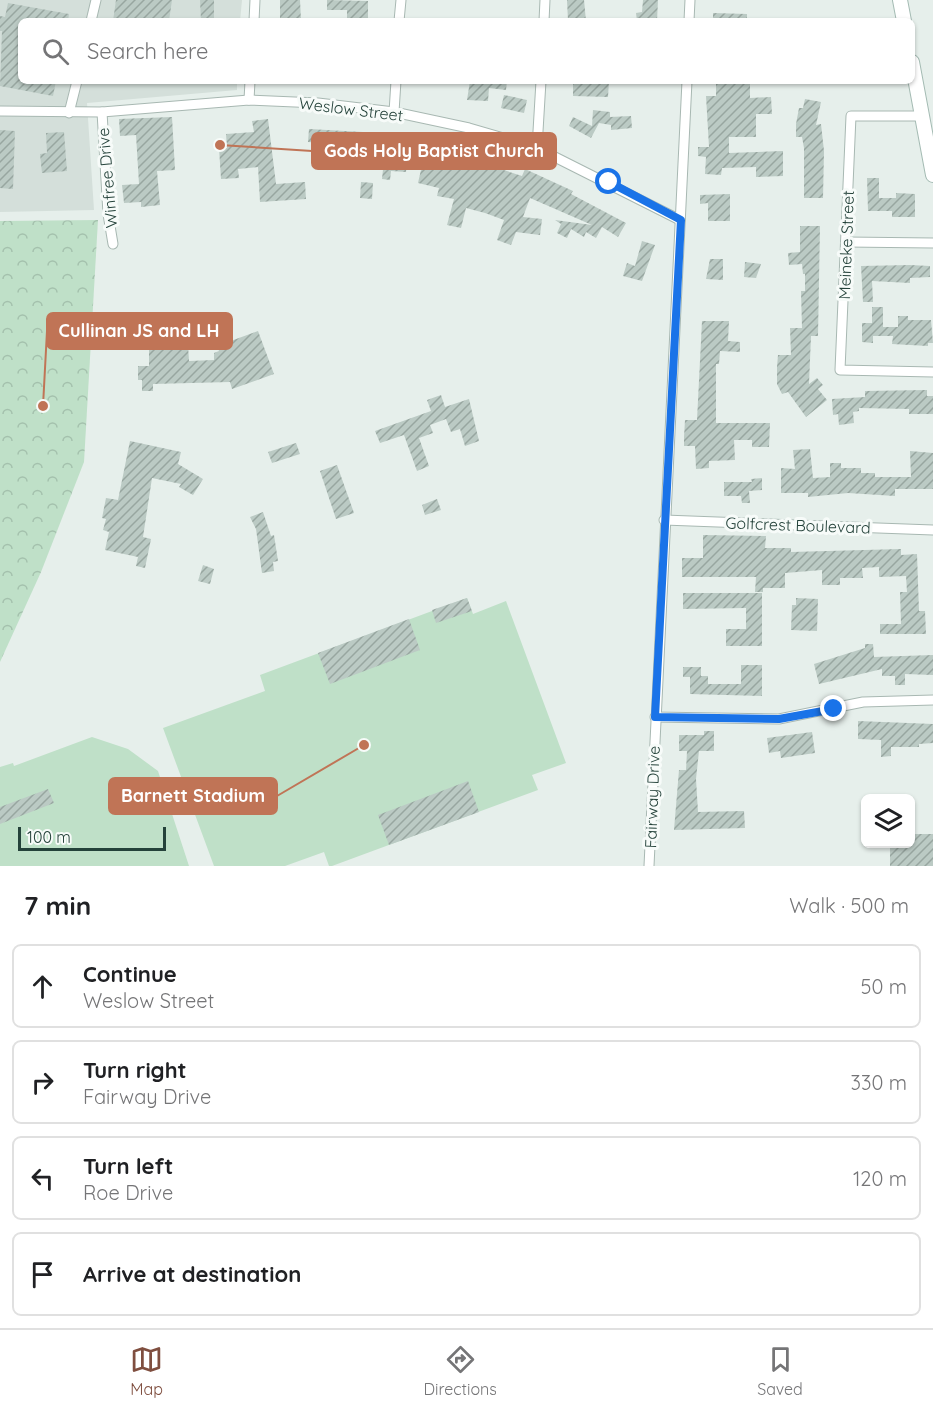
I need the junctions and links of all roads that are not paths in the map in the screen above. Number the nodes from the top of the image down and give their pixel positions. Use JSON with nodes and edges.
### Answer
{"nodes":[{"id":1,"x":96,"y":0,"type":"edge"},
{"id":2,"x":255,"y":0,"type":"edge"},
{"id":3,"x":400,"y":0,"type":"edge"},
{"id":4,"x":545,"y":0,"type":"edge"},
{"id":5,"x":690,"y":0,"type":"edge"},
{"id":6,"x":900,"y":0,"type":"edge"},
{"id":7,"x":92,"y":18,"type":"edge"},
{"id":8,"x":254,"y":18,"type":"edge"},
{"id":9,"x":399,"y":18,"type":"edge"},
{"id":10,"x":544,"y":18,"type":"edge"},
{"id":11,"x":689,"y":18,"type":"edge"},
{"id":12,"x":903,"y":18,"type":"edge"},
{"id":13,"x":915,"y":77,"type":"edge"},
{"id":14,"x":76,"y":84,"type":"edge"},
{"id":15,"x":250,"y":84,"type":"edge"},
{"id":16,"x":396,"y":84,"type":"edge"},
{"id":17,"x":541,"y":84,"type":"edge"},
{"id":18,"x":687,"y":84,"type":"edge"},
{"id":19,"x":249,"y":100,"type":"junction"},
{"id":20,"x":0,"y":111,"type":"edge"},
{"id":21,"x":102,"y":112,"type":"junction"},
{"id":22,"x":394,"y":112,"type":"junction"},
{"id":23,"x":69,"y":113,"type":"junction"},
{"id":24,"x":923,"y":116,"type":"junction"},
{"id":25,"x":537,"y":148,"type":"junction"},
{"id":26,"x":933,"y":175,"type":"edge"},
{"id":27,"x":681,"y":220,"type":"junction"},
{"id":28,"x":846,"y":242,"type":"junction"},
{"id":29,"x":933,"y":243,"type":"edge"},
{"id":30,"x":113,"y":244,"type":"dead end"},
{"id":31,"x":933,"y":372,"type":"edge"},
{"id":32,"x":664,"y":520,"type":"junction"},
{"id":33,"x":933,"y":530,"type":"edge"},
{"id":34,"x":933,"y":700,"type":"edge"},
{"id":35,"x":655,"y":717,"type":"junction"},
{"id":36,"x":649,"y":866,"type":"edge"}],
"edges":[{"from":1,"to":7,"type":"street"},
{"from":2,"to":8,"type":"street"},
{"from":3,"to":9,"type":"street"},
{"from":4,"to":10,"type":"street"},
{"from":5,"to":11,"type":"street"},
{"from":6,"to":12,"type":"main road"},
{"from":13,"to":24,"type":"main road"},
{"from":14,"to":23,"type":"street"},
{"from":15,"to":19,"type":"street"},
{"from":16,"to":22,"type":"street"},
{"from":17,"to":25,"type":"street"},
{"from":18,"to":27,"type":"street","name":"Fairway Drive"},
{"from":19,"to":21,"type":"street","name":"Weslow Street"},
{"from":19,"to":22,"type":"street","name":"Weslow Street"},
{"from":20,"to":23,"type":"street","name":"Weslow Street"},
{"from":21,"to":23,"type":"street","name":"Weslow Street"},
{"from":21,"to":30,"type":"street","name":"Winfree Drive"},
{"from":22,"to":25,"type":"street","name":"Weslow Street"},
{"from":24,"to":26,"type":"main road"},
{"from":24,"to":28,"type":"street","name":"Meineke Street"},
{"from":25,"to":27,"type":"street","name":"Weslow Street"},
{"from":27,"to":32,"type":"street","name":"Fairway Drive"},
{"from":28,"to":29,"type":"street"},
{"from":28,"to":31,"type":"street","name":"Meineke Street"},
{"from":32,"to":33,"type":"street","name":"Golfcrest Boulevard"},
{"from":32,"to":35,"type":"street","name":"Fairway Drive"},
{"from":34,"to":35,"type":"street"},
{"from":35,"to":36,"type":"street","name":"Fairway Drive"}]}
